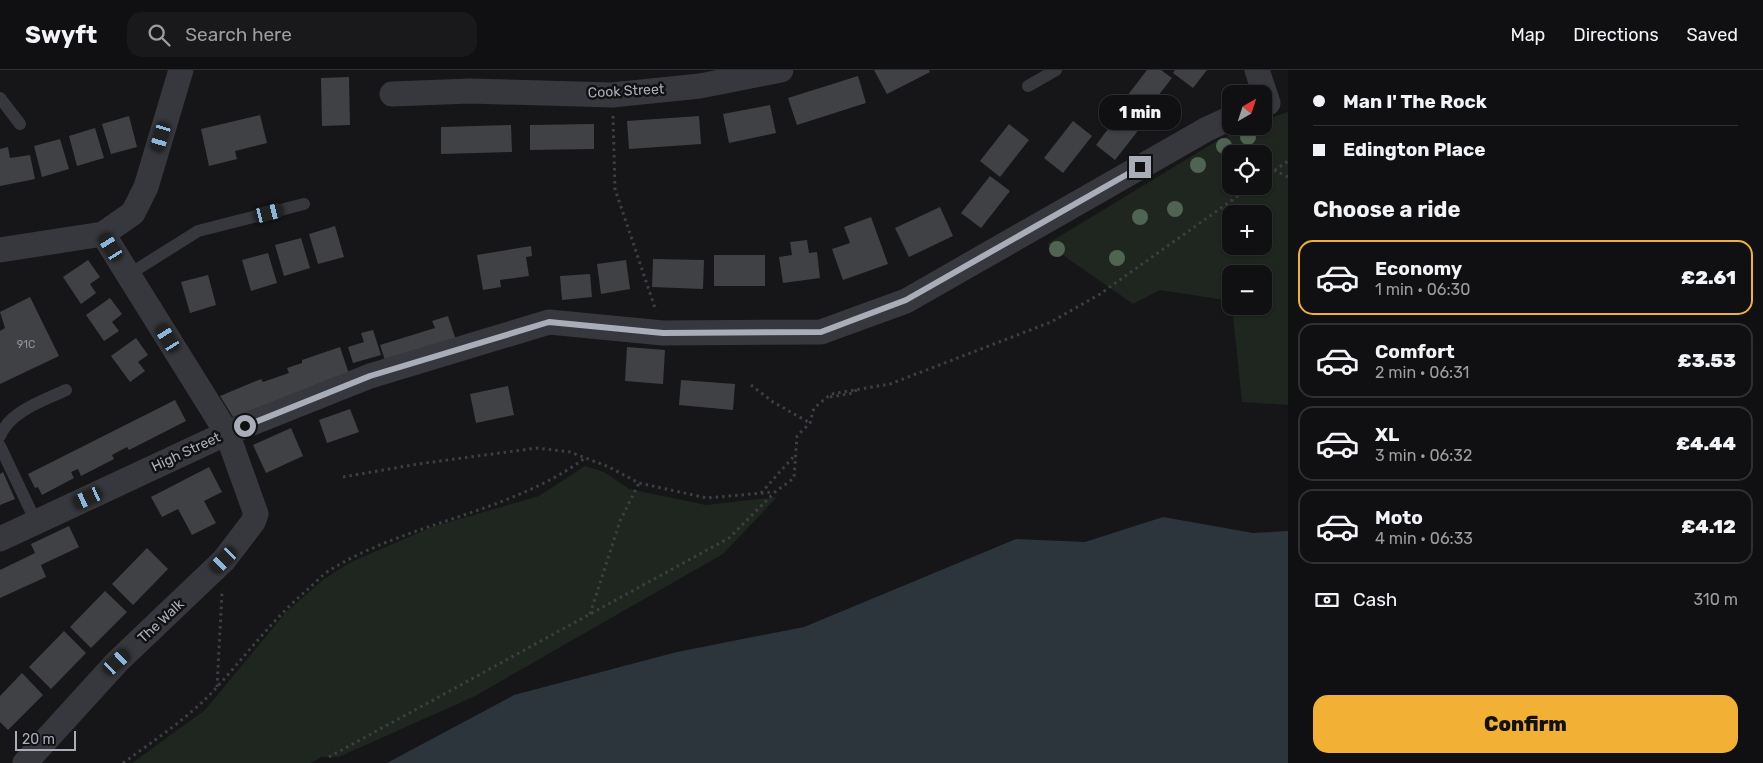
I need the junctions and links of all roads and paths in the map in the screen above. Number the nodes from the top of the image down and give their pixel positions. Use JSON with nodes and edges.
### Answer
{"nodes":[{"id":1,"x":181,"y":70,"type":"edge"},
{"id":2,"x":781,"y":70,"type":"edge"},
{"id":3,"x":1056,"y":70,"type":"edge"},
{"id":4,"x":1257,"y":70,"type":"edge"},
{"id":5,"x":475,"y":81,"type":"edge"},
{"id":6,"x":1028,"y":86,"type":"dead end"},
{"id":7,"x":392,"y":94,"type":"dead end"},
{"id":8,"x":612,"y":95,"type":"junction"},
{"id":9,"x":0,"y":98,"type":"edge"},
{"id":10,"x":1273,"y":101,"type":"edge"},
{"id":11,"x":1222,"y":122,"type":"edge"},
{"id":12,"x":20,"y":124,"type":"dead end"},
{"id":13,"x":1288,"y":161,"type":"edge"},
{"id":14,"x":1274,"y":170,"type":"joint"},
{"id":15,"x":1288,"y":177,"type":"edge"},
{"id":16,"x":1239,"y":195,"type":"edge"},
{"id":17,"x":304,"y":204,"type":"dead end"},
{"id":18,"x":103,"y":234,"type":"junction"},
{"id":19,"x":0,"y":250,"type":"edge"},
{"id":20,"x":128,"y":275,"type":"junction"},
{"id":21,"x":650,"y":295,"type":"dead end"},
{"id":22,"x":752,"y":385,"type":"dead end"},
{"id":23,"x":66,"y":390,"type":"dead end"},
{"id":24,"x":810,"y":423,"type":"junction"},
{"id":25,"x":227,"y":433,"type":"junction"},
{"id":26,"x":0,"y":436,"type":"edge"},
{"id":27,"x":0,"y":446,"type":"edge"},
{"id":28,"x":796,"y":455,"type":"junction"},
{"id":29,"x":585,"y":458,"type":"junction"},
{"id":30,"x":343,"y":477,"type":"dead end"},
{"id":31,"x":639,"y":483,"type":"junction"},
{"id":32,"x":775,"y":492,"type":"junction"},
{"id":33,"x":760,"y":494,"type":"junction"},
{"id":34,"x":36,"y":522,"type":"junction"},
{"id":35,"x":0,"y":539,"type":"edge"},
{"id":36,"x":590,"y":615,"type":"junction"},
{"id":37,"x":220,"y":621,"type":"dead end"},
{"id":38,"x":217,"y":687,"type":"junction"},
{"id":39,"x":329,"y":757,"type":"dead end"},
{"id":40,"x":25,"y":763,"type":"edge"},
{"id":41,"x":123,"y":763,"type":"edge"}],
"edges":[{"from":1,"to":18,"type":"street"},
{"from":2,"to":8,"type":"street","name":"Cook Street"},
{"from":3,"to":6,"type":"lane"},
{"from":4,"to":10,"type":"street"},
{"from":5,"to":7,"type":"street","name":"Cook Street"},
{"from":5,"to":8,"type":"street","name":"Cook Street"},
{"from":8,"to":21,"type":"path"},
{"from":9,"to":12,"type":"lane"},
{"from":11,"to":25,"type":"street","name":"High Street"},
{"from":13,"to":14,"type":"path"},
{"from":14,"to":15,"type":"path"},
{"from":16,"to":24,"type":"path"},
{"from":17,"to":20,"type":"lane"},
{"from":18,"to":19,"type":"street"},
{"from":18,"to":20,"type":"street"},
{"from":20,"to":25,"type":"street"},
{"from":22,"to":24,"type":"path"},
{"from":23,"to":26,"type":"lane"},
{"from":24,"to":28,"type":"path"},
{"from":25,"to":34,"type":"street","name":"High Street"},
{"from":25,"to":40,"type":"street","name":"The Walk"},
{"from":27,"to":34,"type":"lane"},
{"from":28,"to":32,"type":"path"},
{"from":28,"to":33,"type":"path"},
{"from":29,"to":30,"type":"path"},
{"from":29,"to":31,"type":"path"},
{"from":29,"to":38,"type":"path"},
{"from":31,"to":33,"type":"path"},
{"from":31,"to":36,"type":"path"},
{"from":32,"to":33,"type":"path"},
{"from":32,"to":36,"type":"path"},
{"from":34,"to":35,"type":"street","name":"High Street"},
{"from":36,"to":39,"type":"path"},
{"from":37,"to":38,"type":"path"},
{"from":38,"to":41,"type":"path"}]}
